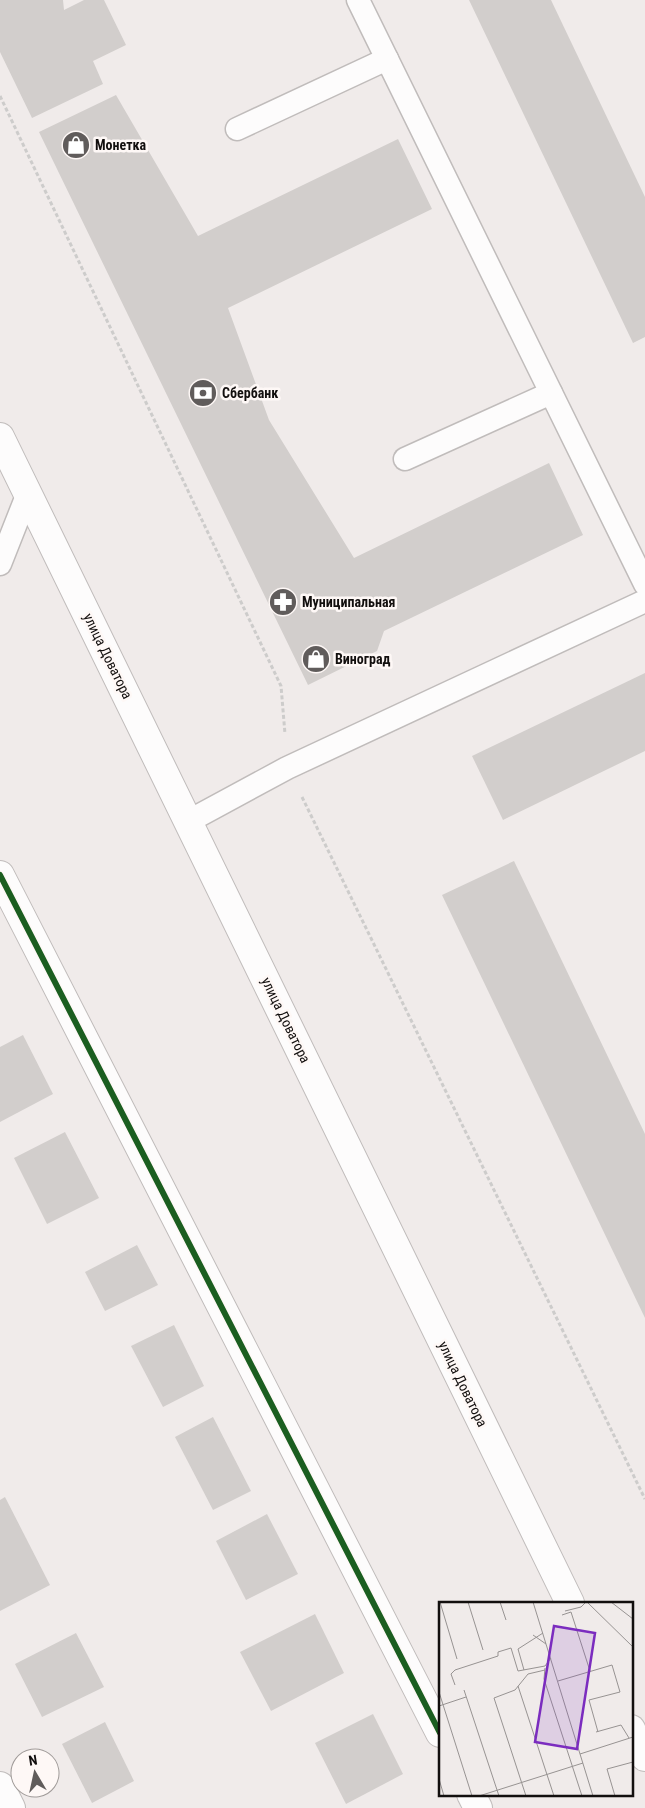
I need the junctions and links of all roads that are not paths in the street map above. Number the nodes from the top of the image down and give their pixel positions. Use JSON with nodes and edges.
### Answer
{"nodes":[{"id":1,"x":358,"y":0,"type":"edge"},
{"id":2,"x":387,"y":59,"type":"junction"},
{"id":3,"x":237,"y":129,"type":"dead end"},
{"id":4,"x":550,"y":393,"type":"junction"},
{"id":5,"x":0,"y":437,"type":"edge"},
{"id":6,"x":405,"y":459,"type":"dead end"},
{"id":7,"x":28,"y":493,"type":"junction"},
{"id":8,"x":0,"y":564,"type":"edge"},
{"id":9,"x":645,"y":584,"type":"edge"},
{"id":10,"x":645,"y":602,"type":"edge"},
{"id":11,"x":189,"y":821,"type":"junction"},
{"id":12,"x":0,"y":875,"type":"edge"},
{"id":13,"x":570,"y":1602,"type":"edge"},
{"id":14,"x":632,"y":1731,"type":"edge"},
{"id":15,"x":439,"y":1732,"type":"edge"},
{"id":16,"x":645,"y":1757,"type":"edge"},
{"id":17,"x":0,"y":1786,"type":"edge"},
{"id":18,"x":472,"y":1796,"type":"edge"},
{"id":19,"x":11,"y":1808,"type":"edge"},
{"id":20,"x":478,"y":1808,"type":"edge"}],
"edges":[{"from":1,"to":2,"type":"lane"},
{"from":2,"to":3,"type":"lane"},
{"from":2,"to":4,"type":"lane"},
{"from":4,"to":6,"type":"lane"},
{"from":4,"to":9,"type":"lane"},
{"from":5,"to":7,"type":"main road","name":"улица Доватора"},
{"from":7,"to":8,"type":"lane"},
{"from":7,"to":11,"type":"main road","name":"улица Доватора"},
{"from":10,"to":11,"type":"lane"},
{"from":11,"to":13,"type":"main road","name":"улица Доватора"},
{"from":12,"to":15,"type":"main road"},
{"from":14,"to":16,"type":"main road"},
{"from":17,"to":19,"type":"main road"},
{"from":18,"to":20,"type":"main road"}]}
